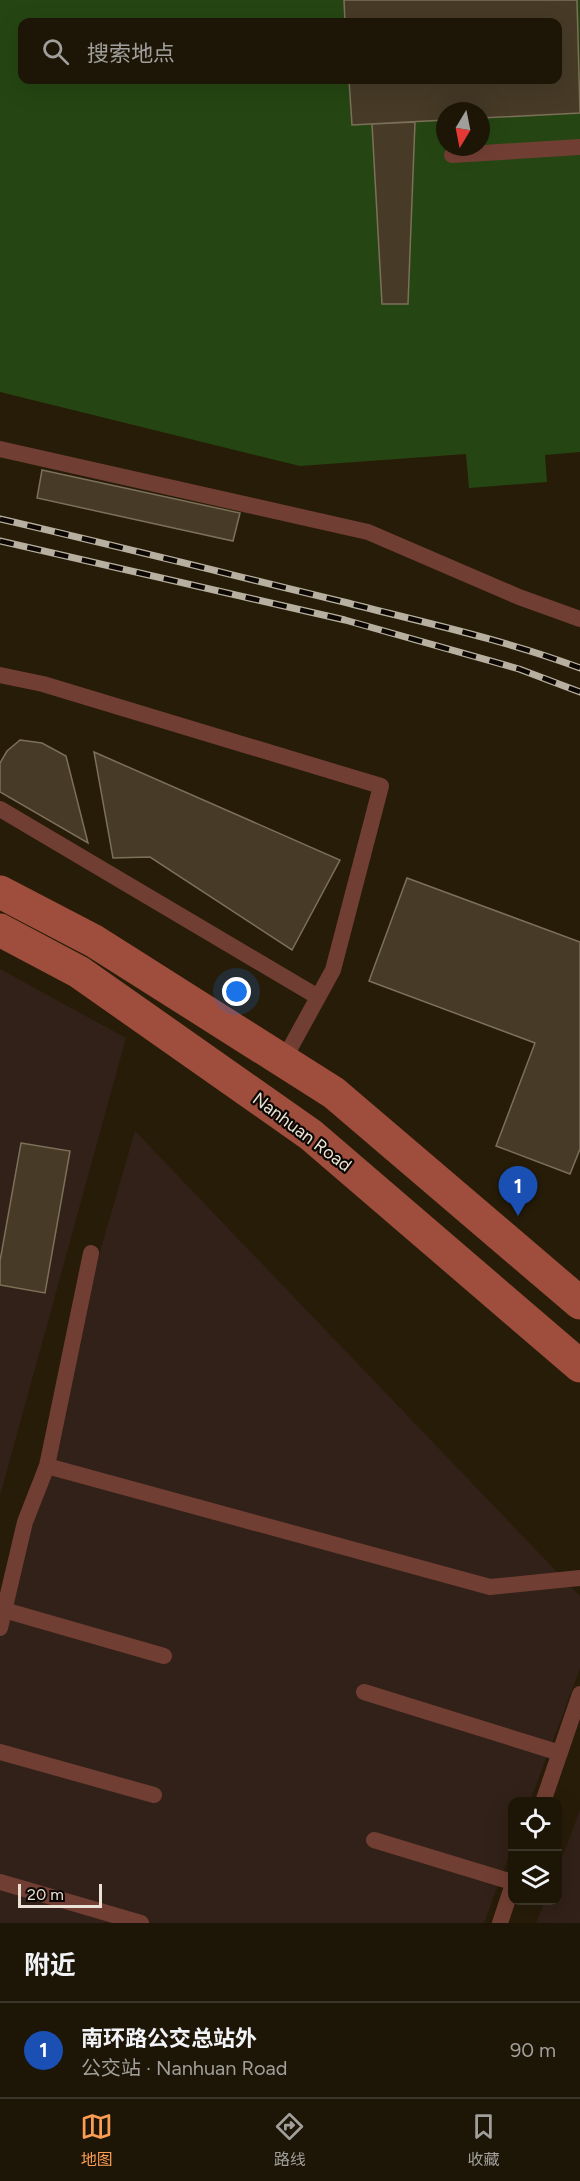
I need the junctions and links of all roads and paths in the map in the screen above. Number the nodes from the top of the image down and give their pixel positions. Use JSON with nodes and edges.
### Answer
{"nodes":[{"id":1,"x":580,"y":147,"type":"edge"},
{"id":2,"x":490,"y":153,"type":"edge"},
{"id":3,"x":0,"y":448,"type":"edge"},
{"id":4,"x":580,"y":619,"type":"edge"},
{"id":5,"x":0,"y":675,"type":"edge"},
{"id":6,"x":0,"y":809,"type":"edge"},
{"id":7,"x":0,"y":892,"type":"edge"},
{"id":8,"x":0,"y":930,"type":"edge"},
{"id":9,"x":318,"y":997,"type":"junction"},
{"id":10,"x":283,"y":1060,"type":"junction"},
{"id":11,"x":92,"y":1253,"type":"dead end"},
{"id":12,"x":580,"y":1304,"type":"edge"},
{"id":13,"x":580,"y":1366,"type":"edge"},
{"id":14,"x":47,"y":1466,"type":"junction"},
{"id":15,"x":580,"y":1578,"type":"edge"},
{"id":16,"x":4,"y":1610,"type":"junction"},
{"id":17,"x":0,"y":1628,"type":"edge"},
{"id":18,"x":164,"y":1656,"type":"dead end"},
{"id":19,"x":364,"y":1692,"type":"dead end"},
{"id":20,"x":580,"y":1694,"type":"edge"},
{"id":21,"x":0,"y":1752,"type":"edge"},
{"id":22,"x":560,"y":1753,"type":"junction"},
{"id":23,"x":154,"y":1795,"type":"dead end"},
{"id":24,"x":545,"y":1797,"type":"edge"},
{"id":25,"x":374,"y":1840,"type":"dead end"},
{"id":26,"x":508,"y":1880,"type":"edge"},
{"id":27,"x":0,"y":1882,"type":"edge"},
{"id":28,"x":508,"y":1901,"type":"edge"},
{"id":29,"x":141,"y":1923,"type":"edge"},
{"id":30,"x":500,"y":1923,"type":"edge"}],
"edges":[{"from":1,"to":2,"type":"lane"},
{"from":3,"to":4,"type":"lane"},
{"from":5,"to":9,"type":"lane"},
{"from":6,"to":9,"type":"lane"},
{"from":7,"to":10,"type":"main road"},
{"from":8,"to":13,"type":"main road","name":"Nanhuan Road"},
{"from":9,"to":10,"type":"lane"},
{"from":10,"to":12,"type":"main road"},
{"from":11,"to":14,"type":"lane"},
{"from":14,"to":15,"type":"lane"},
{"from":14,"to":16,"type":"lane"},
{"from":16,"to":17,"type":"lane"},
{"from":16,"to":18,"type":"lane"},
{"from":19,"to":22,"type":"lane"},
{"from":20,"to":22,"type":"lane"},
{"from":21,"to":23,"type":"lane"},
{"from":22,"to":24,"type":"lane"},
{"from":25,"to":26,"type":"lane"},
{"from":27,"to":29,"type":"lane"},
{"from":28,"to":30,"type":"lane"}]}
